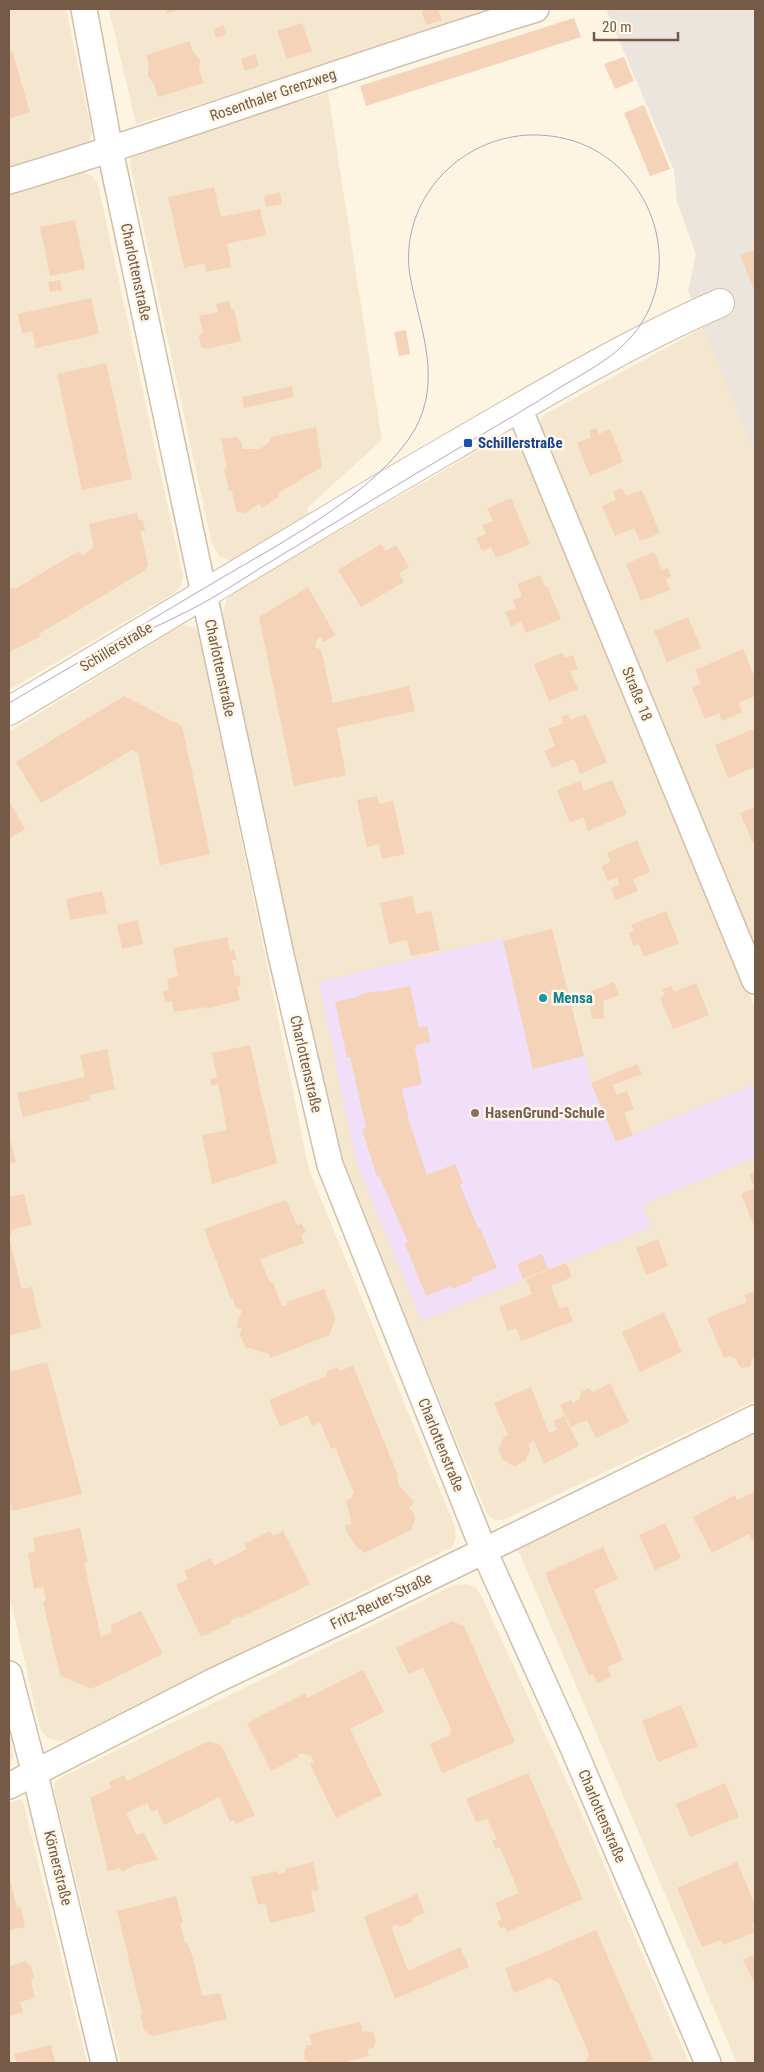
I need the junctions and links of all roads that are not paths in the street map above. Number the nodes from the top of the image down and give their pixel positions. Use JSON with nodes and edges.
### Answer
{"nodes":[{"id":1,"x":84,"y":9,"type":"edge"},
{"id":2,"x":536,"y":9,"type":"edge"},
{"id":3,"x":110,"y":150,"type":"junction"},
{"id":4,"x":9,"y":181,"type":"edge"},
{"id":5,"x":720,"y":303,"type":"dead end"},
{"id":6,"x":519,"y":408,"type":"junction"},
{"id":7,"x":204,"y":595,"type":"junction"},
{"id":8,"x":9,"y":711,"type":"edge"},
{"id":9,"x":755,"y":982,"type":"edge"},
{"id":10,"x":755,"y":1418,"type":"edge"},
{"id":11,"x":484,"y":1551,"type":"junction"},
{"id":12,"x":9,"y":1674,"type":"edge"},
{"id":13,"x":35,"y":1774,"type":"junction"},
{"id":14,"x":9,"y":1786,"type":"edge"},
{"id":15,"x":104,"y":2063,"type":"edge"},
{"id":16,"x":708,"y":2063,"type":"edge"}],
"edges":[{"from":1,"to":3,"type":"street","name":"Charlottenstraße"},
{"from":2,"to":3,"type":"street","name":"Rosenthaler Grenzweg"},
{"from":3,"to":4,"type":"street","name":"Rosenthaler Grenzweg"},
{"from":3,"to":7,"type":"street","name":"Charlottenstraße"},
{"from":5,"to":6,"type":"street","name":"Schillerstraße"},
{"from":6,"to":7,"type":"street","name":"Schillerstraße"},
{"from":6,"to":9,"type":"street","name":"Straße 18"},
{"from":7,"to":8,"type":"street","name":"Schillerstraße"},
{"from":7,"to":11,"type":"street","name":"Charlottenstraße"},
{"from":10,"to":11,"type":"street","name":"Fritz-Reuter-Straße"},
{"from":11,"to":13,"type":"street","name":"Fritz-Reuter-Straße"},
{"from":11,"to":16,"type":"street","name":"Charlottenstraße"},
{"from":12,"to":13,"type":"street","name":"Körnerstraße"},
{"from":13,"to":14,"type":"street","name":"Fritz-Reuter-Straße"},
{"from":13,"to":15,"type":"street","name":"Körnerstraße"}]}
